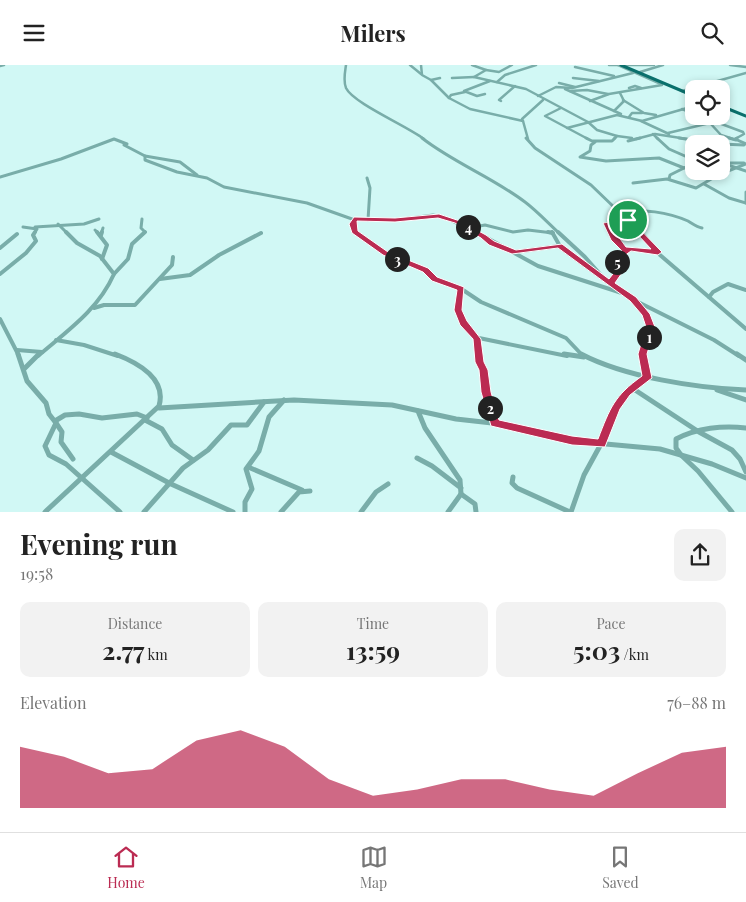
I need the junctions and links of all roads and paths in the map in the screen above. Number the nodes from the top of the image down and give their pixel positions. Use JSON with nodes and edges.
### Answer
{"nodes":[{"id":1,"x":4,"y":65,"type":"edge"},
{"id":2,"x":346,"y":65,"type":"edge"},
{"id":3,"x":410,"y":65,"type":"edge"},
{"id":4,"x":421,"y":65,"type":"edge"},
{"id":5,"x":472,"y":65,"type":"edge"},
{"id":6,"x":502,"y":65,"type":"edge"},
{"id":7,"x":536,"y":65,"type":"edge"},
{"id":8,"x":609,"y":65,"type":"edge"},
{"id":9,"x":620,"y":65,"type":"edge"},
{"id":10,"x":654,"y":65,"type":"edge"},
{"id":11,"x":663,"y":65,"type":"edge"},
{"id":12,"x":730,"y":65,"type":"edge"},
{"id":13,"x":0,"y":66,"type":"edge"},
{"id":14,"x":510,"y":66,"type":"edge"},
{"id":15,"x":575,"y":67,"type":"dead end"},
{"id":16,"x":746,"y":67,"type":"edge"},
{"id":17,"x":486,"y":71,"type":"junction"},
{"id":18,"x":498,"y":72,"type":"junction"},
{"id":19,"x":634,"y":73,"type":"junction"},
{"id":20,"x":746,"y":73,"type":"edge"},
{"id":21,"x":422,"y":74,"type":"junction"},
{"id":22,"x":506,"y":75,"type":"junction"},
{"id":23,"x":617,"y":76,"type":"junction"},
{"id":24,"x":452,"y":77,"type":"dead end"},
{"id":25,"x":474,"y":77,"type":"junction"},
{"id":26,"x":440,"y":78,"type":"dead end"},
{"id":27,"x":574,"y":78,"type":"dead end"},
{"id":28,"x":648,"y":78,"type":"junction"},
{"id":29,"x":431,"y":80,"type":"junction"},
{"id":30,"x":490,"y":81,"type":"junction"},
{"id":31,"x":496,"y":82,"type":"junction"},
{"id":32,"x":601,"y":82,"type":"junction"},
{"id":33,"x":559,"y":83,"type":"dead end"},
{"id":34,"x":664,"y":85,"type":"junction"},
{"id":35,"x":515,"y":86,"type":"junction"},
{"id":36,"x":575,"y":87,"type":"junction"},
{"id":37,"x":563,"y":88,"type":"junction"},
{"id":38,"x":624,"y":88,"type":"dead end"},
{"id":39,"x":629,"y":88,"type":"junction"},
{"id":40,"x":643,"y":89,"type":"junction"},
{"id":41,"x":636,"y":90,"type":"junction"},
{"id":42,"x":570,"y":91,"type":"junction"},
{"id":43,"x":682,"y":91,"type":"junction"},
{"id":44,"x":465,"y":92,"type":"junction"},
{"id":45,"x":685,"y":92,"type":"edge"},
{"id":46,"x":603,"y":93,"type":"junction"},
{"id":47,"x":620,"y":93,"type":"junction"},
{"id":48,"x":485,"y":94,"type":"dead end"},
{"id":49,"x":609,"y":94,"type":"junction"},
{"id":50,"x":538,"y":95,"type":"junction"},
{"id":51,"x":450,"y":96,"type":"junction"},
{"id":52,"x":543,"y":100,"type":"junction"},
{"id":53,"x":623,"y":100,"type":"junction"},
{"id":54,"x":501,"y":101,"type":"dead end"},
{"id":55,"x":590,"y":101,"type":"junction"},
{"id":56,"x":561,"y":108,"type":"junction"},
{"id":57,"x":685,"y":108,"type":"edge"},
{"id":58,"x":682,"y":109,"type":"junction"},
{"id":59,"x":685,"y":110,"type":"edge"},
{"id":60,"x":730,"y":110,"type":"edge"},
{"id":61,"x":614,"y":111,"type":"junction"},
{"id":62,"x":644,"y":113,"type":"junction"},
{"id":63,"x":623,"y":115,"type":"junction"},
{"id":64,"x":630,"y":115,"type":"junction"},
{"id":65,"x":660,"y":115,"type":"junction"},
{"id":66,"x":746,"y":116,"type":"edge"},
{"id":67,"x":523,"y":121,"type":"junction"},
{"id":68,"x":639,"y":121,"type":"junction"},
{"id":69,"x":588,"y":123,"type":"junction"},
{"id":70,"x":703,"y":125,"type":"edge"},
{"id":71,"x":712,"y":125,"type":"edge"},
{"id":72,"x":724,"y":125,"type":"edge"},
{"id":73,"x":567,"y":128,"type":"junction"},
{"id":74,"x":653,"y":134,"type":"junction"},
{"id":75,"x":670,"y":134,"type":"junction"},
{"id":76,"x":647,"y":135,"type":"junction"},
{"id":77,"x":617,"y":136,"type":"junction"},
{"id":78,"x":685,"y":137,"type":"edge"},
{"id":79,"x":638,"y":138,"type":"junction"},
{"id":80,"x":731,"y":138,"type":"joint"},
{"id":81,"x":656,"y":139,"type":"junction"},
{"id":82,"x":730,"y":140,"type":"edge"},
{"id":83,"x":737,"y":140,"type":"junction"},
{"id":84,"x":628,"y":141,"type":"dead end"},
{"id":85,"x":595,"y":142,"type":"junction"},
{"id":86,"x":730,"y":145,"type":"edge"},
{"id":87,"x":746,"y":145,"type":"edge"},
{"id":88,"x":145,"y":156,"type":"junction"},
{"id":89,"x":685,"y":157,"type":"edge"},
{"id":90,"x":730,"y":163,"type":"edge"},
{"id":91,"x":730,"y":165,"type":"edge"},
{"id":92,"x":745,"y":165,"type":"edge"},
{"id":93,"x":736,"y":167,"type":"junction"},
{"id":94,"x":684,"y":168,"type":"joint"},
{"id":95,"x":746,"y":171,"type":"edge"},
{"id":96,"x":197,"y":175,"type":"junction"},
{"id":97,"x":0,"y":177,"type":"edge"},
{"id":98,"x":367,"y":178,"type":"dead end"},
{"id":99,"x":669,"y":179,"type":"junction"},
{"id":100,"x":633,"y":183,"type":"dead end"},
{"id":101,"x":704,"y":184,"type":"junction"},
{"id":102,"x":746,"y":192,"type":"edge"},
{"id":103,"x":746,"y":203,"type":"edge"},
{"id":104,"x":621,"y":214,"type":"junction"},
{"id":105,"x":99,"y":219,"type":"dead end"},
{"id":106,"x":142,"y":219,"type":"dead end"},
{"id":107,"x":354,"y":219,"type":"junction"},
{"id":108,"x":368,"y":220,"type":"junction"},
{"id":109,"x":628,"y":220,"type":"junction"},
{"id":110,"x":58,"y":224,"type":"junction"},
{"id":111,"x":548,"y":224,"type":"junction"},
{"id":112,"x":23,"y":227,"type":"dead end"},
{"id":113,"x":33,"y":227,"type":"junction"},
{"id":114,"x":103,"y":228,"type":"dead end"},
{"id":115,"x":469,"y":228,"type":"junction"},
{"id":116,"x":702,"y":228,"type":"dead end"},
{"id":117,"x":95,"y":231,"type":"dead end"},
{"id":118,"x":640,"y":232,"type":"junction"},
{"id":119,"x":261,"y":233,"type":"dead end"},
{"id":120,"x":552,"y":233,"type":"junction"},
{"id":121,"x":17,"y":234,"type":"dead end"},
{"id":122,"x":101,"y":235,"type":"junction"},
{"id":123,"x":614,"y":235,"type":"junction"},
{"id":124,"x":559,"y":246,"type":"junction"},
{"id":125,"x":0,"y":248,"type":"edge"},
{"id":126,"x":626,"y":251,"type":"junction"},
{"id":127,"x":515,"y":252,"type":"junction"},
{"id":128,"x":658,"y":252,"type":"junction"},
{"id":129,"x":173,"y":257,"type":"dead end"},
{"id":130,"x":102,"y":259,"type":"junction"},
{"id":131,"x":0,"y":274,"type":"edge"},
{"id":132,"x":114,"y":274,"type":"junction"},
{"id":133,"x":160,"y":279,"type":"junction"},
{"id":134,"x":609,"y":283,"type":"junction"},
{"id":135,"x":461,"y":289,"type":"junction"},
{"id":136,"x":746,"y":290,"type":"edge"},
{"id":137,"x":625,"y":294,"type":"junction"},
{"id":138,"x":709,"y":297,"type":"junction"},
{"id":139,"x":633,"y":299,"type":"junction"},
{"id":140,"x":92,"y":309,"type":"junction"},
{"id":141,"x":0,"y":319,"type":"edge"},
{"id":142,"x":746,"y":329,"type":"edge"},
{"id":143,"x":477,"y":339,"type":"junction"},
{"id":144,"x":56,"y":340,"type":"junction"},
{"id":145,"x":17,"y":350,"type":"junction"},
{"id":146,"x":42,"y":352,"type":"junction"},
{"id":147,"x":584,"y":357,"type":"junction"},
{"id":148,"x":746,"y":360,"type":"edge"},
{"id":149,"x":24,"y":369,"type":"junction"},
{"id":150,"x":646,"y":375,"type":"junction"},
{"id":151,"x":632,"y":388,"type":"junction"},
{"id":152,"x":715,"y":389,"type":"junction"},
{"id":153,"x":746,"y":390,"type":"edge"},
{"id":154,"x":284,"y":400,"type":"junction"},
{"id":155,"x":746,"y":400,"type":"edge"},
{"id":156,"x":264,"y":402,"type":"junction"},
{"id":157,"x":159,"y":408,"type":"junction"},
{"id":158,"x":418,"y":411,"type":"junction"},
{"id":159,"x":146,"y":419,"type":"junction"},
{"id":160,"x":55,"y":422,"type":"junction"},
{"id":161,"x":494,"y":423,"type":"junction"},
{"id":162,"x":746,"y":427,"type":"edge"},
{"id":163,"x":699,"y":432,"type":"junction"},
{"id":164,"x":601,"y":444,"type":"junction"},
{"id":165,"x":111,"y":452,"type":"junction"},
{"id":166,"x":681,"y":455,"type":"junction"},
{"id":167,"x":73,"y":459,"type":"dead end"},
{"id":168,"x":416,"y":459,"type":"dead end"},
{"id":169,"x":193,"y":460,"type":"junction"},
{"id":170,"x":248,"y":467,"type":"junction"},
{"id":171,"x":746,"y":473,"type":"edge"},
{"id":172,"x":514,"y":477,"type":"dead end"},
{"id":173,"x":746,"y":478,"type":"edge"},
{"id":174,"x":82,"y":479,"type":"junction"},
{"id":175,"x":171,"y":483,"type":"junction"},
{"id":176,"x":388,"y":484,"type":"dead end"},
{"id":177,"x":302,"y":490,"type":"junction"},
{"id":178,"x":310,"y":491,"type":"dead end"},
{"id":179,"x":461,"y":491,"type":"junction"},
{"id":180,"x":216,"y":505,"type":"junction"},
{"id":181,"x":45,"y":512,"type":"edge"},
{"id":182,"x":120,"y":512,"type":"edge"},
{"id":183,"x":144,"y":512,"type":"edge"},
{"id":184,"x":221,"y":512,"type":"edge"},
{"id":185,"x":233,"y":512,"type":"edge"},
{"id":186,"x":245,"y":512,"type":"edge"},
{"id":187,"x":281,"y":512,"type":"edge"},
{"id":188,"x":360,"y":512,"type":"edge"},
{"id":189,"x":448,"y":512,"type":"edge"},
{"id":190,"x":476,"y":512,"type":"edge"},
{"id":191,"x":570,"y":512,"type":"edge"},
{"id":192,"x":732,"y":512,"type":"edge"}],
"edges":[{"from":1,"to":13,"type":"street"},
{"from":2,"to":111,"type":"street"},
{"from":3,"to":21,"type":"street"},
{"from":4,"to":21,"type":"street"},
{"from":5,"to":17,"type":"street"},
{"from":6,"to":14,"type":"street"},
{"from":7,"to":22,"type":"street"},
{"from":8,"to":9,"type":"street"},
{"from":9,"to":10,"type":"street"},
{"from":9,"to":19,"type":"street"},
{"from":9,"to":28,"type":"main road"},
{"from":11,"to":28,"type":"street"},
{"from":12,"to":16,"type":"street"},
{"from":14,"to":18,"type":"street"},
{"from":15,"to":23,"type":"street"},
{"from":17,"to":18,"type":"street"},
{"from":17,"to":25,"type":"street"},
{"from":18,"to":22,"type":"street"},
{"from":19,"to":23,"type":"street"},
{"from":19,"to":34,"type":"street"},
{"from":20,"to":43,"type":"street"},
{"from":21,"to":29,"type":"street"},
{"from":22,"to":31,"type":"street"},
{"from":23,"to":32,"type":"street"},
{"from":24,"to":25,"type":"street"},
{"from":25,"to":30,"type":"street"},
{"from":26,"to":29,"type":"street"},
{"from":27,"to":32,"type":"street"},
{"from":28,"to":34,"type":"main road"},
{"from":29,"to":51,"type":"street"},
{"from":30,"to":31,"type":"street"},
{"from":30,"to":44,"type":"street"},
{"from":31,"to":35,"type":"street"},
{"from":32,"to":36,"type":"street"},
{"from":32,"to":46,"type":"street"},
{"from":33,"to":36,"type":"street"},
{"from":34,"to":40,"type":"street"},
{"from":34,"to":43,"type":"main road"},
{"from":35,"to":50,"type":"street"},
{"from":35,"to":54,"type":"street"},
{"from":36,"to":37,"type":"street"},
{"from":37,"to":42,"type":"street"},
{"from":37,"to":50,"type":"street"},
{"from":38,"to":39,"type":"street"},
{"from":39,"to":40,"type":"street"},
{"from":39,"to":41,"type":"street"},
{"from":40,"to":41,"type":"street"},
{"from":41,"to":47,"type":"street"},
{"from":42,"to":46,"type":"street"},
{"from":42,"to":55,"type":"street"},
{"from":43,"to":45,"type":"main road"},
{"from":44,"to":48,"type":"street"},
{"from":44,"to":51,"type":"street"},
{"from":46,"to":49,"type":"street"},
{"from":47,"to":49,"type":"street"},
{"from":47,"to":53,"type":"street"},
{"from":49,"to":55,"type":"street"},
{"from":50,"to":52,"type":"street"},
{"from":51,"to":67,"type":"street"},
{"from":52,"to":56,"type":"street"},
{"from":52,"to":67,"type":"street"},
{"from":53,"to":61,"type":"street"},
{"from":53,"to":62,"type":"street"},
{"from":55,"to":61,"type":"street"},
{"from":56,"to":69,"type":"street"},
{"from":56,"to":73,"type":"street"},
{"from":57,"to":58,"type":"street"},
{"from":58,"to":59,"type":"street"},
{"from":58,"to":65,"type":"street"},
{"from":60,"to":66,"type":"main road"},
{"from":61,"to":63,"type":"street"},
{"from":62,"to":64,"type":"street"},
{"from":62,"to":65,"type":"street"},
{"from":63,"to":64,"type":"street"},
{"from":63,"to":69,"type":"street"},
{"from":64,"to":68,"type":"street"},
{"from":65,"to":68,"type":"street"},
{"from":67,"to":104,"type":"street"},
{"from":68,"to":75,"type":"street"},
{"from":69,"to":73,"type":"street"},
{"from":69,"to":77,"type":"street"},
{"from":70,"to":75,"type":"street"},
{"from":71,"to":80,"type":"street"},
{"from":72,"to":83,"type":"street"},
{"from":73,"to":85,"type":"street"},
{"from":74,"to":75,"type":"street"},
{"from":74,"to":76,"type":"street"},
{"from":74,"to":81,"type":"street"},
{"from":75,"to":78,"type":"street"},
{"from":76,"to":79,"type":"street"},
{"from":76,"to":81,"type":"street"},
{"from":77,"to":79,"type":"street"},
{"from":77,"to":85,"type":"street"},
{"from":79,"to":84,"type":"street"},
{"from":80,"to":83,"type":"street"},
{"from":81,"to":89,"type":"street"},
{"from":82,"to":83,"type":"street"},
{"from":83,"to":87,"type":"street"},
{"from":85,"to":94,"type":"street"},
{"from":86,"to":87,"type":"street"},
{"from":88,"to":96,"type":"street"},
{"from":88,"to":96,"type":"street"},
{"from":88,"to":97,"type":"street"},
{"from":90,"to":92,"type":"street"},
{"from":91,"to":93,"type":"street"},
{"from":92,"to":93,"type":"street"},
{"from":93,"to":95,"type":"street"},
{"from":93,"to":101,"type":"street"},
{"from":94,"to":99,"type":"street"},
{"from":96,"to":107,"type":"street"},
{"from":98,"to":108,"type":"street"},
{"from":99,"to":100,"type":"street"},
{"from":99,"to":101,"type":"street"},
{"from":101,"to":103,"type":"street"},
{"from":102,"to":103,"type":"street"},
{"from":104,"to":109,"type":"street"},
{"from":104,"to":116,"type":"street"},
{"from":105,"to":110,"type":"street"},
{"from":106,"to":132,"type":"street"},
{"from":107,"to":108,"type":"street"},
{"from":107,"to":135,"type":"street"},
{"from":108,"to":115,"type":"street"},
{"from":109,"to":118,"type":"street"},
{"from":109,"to":123,"type":"street"},
{"from":110,"to":113,"type":"street"},
{"from":110,"to":130,"type":"street"},
{"from":111,"to":120,"type":"street"},
{"from":111,"to":134,"type":"street"},
{"from":112,"to":113,"type":"street"},
{"from":113,"to":131,"type":"street"},
{"from":114,"to":122,"type":"street"},
{"from":115,"to":120,"type":"street"},
{"from":115,"to":127,"type":"street"},
{"from":117,"to":122,"type":"street"},
{"from":118,"to":123,"type":"street"},
{"from":118,"to":128,"type":"street"},
{"from":119,"to":133,"type":"street"},
{"from":120,"to":124,"type":"street"},
{"from":121,"to":125,"type":"street"},
{"from":122,"to":130,"type":"street"},
{"from":123,"to":126,"type":"street"},
{"from":124,"to":127,"type":"street"},
{"from":124,"to":134,"type":"street"},
{"from":126,"to":128,"type":"street"},
{"from":126,"to":134,"type":"street"},
{"from":127,"to":137,"type":"street"},
{"from":128,"to":138,"type":"street"},
{"from":129,"to":133,"type":"street"},
{"from":130,"to":132,"type":"street"},
{"from":132,"to":140,"type":"street"},
{"from":133,"to":140,"type":"street"},
{"from":134,"to":137,"type":"street"},
{"from":135,"to":143,"type":"street"},
{"from":135,"to":147,"type":"street"},
{"from":136,"to":138,"type":"street"},
{"from":137,"to":139,"type":"street"},
{"from":138,"to":142,"type":"street"},
{"from":139,"to":148,"type":"street"},
{"from":139,"to":150,"type":"street"},
{"from":140,"to":144,"type":"street"},
{"from":141,"to":145,"type":"street"},
{"from":143,"to":147,"type":"street"},
{"from":143,"to":161,"type":"street"},
{"from":144,"to":146,"type":"street"},
{"from":144,"to":157,"type":"street"},
{"from":145,"to":146,"type":"street"},
{"from":145,"to":149,"type":"street"},
{"from":146,"to":149,"type":"street"},
{"from":147,"to":150,"type":"street"},
{"from":149,"to":160,"type":"street"},
{"from":150,"to":151,"type":"street"},
{"from":150,"to":152,"type":"street"},
{"from":151,"to":163,"type":"street"},
{"from":151,"to":164,"type":"street"},
{"from":152,"to":153,"type":"street"},
{"from":152,"to":155,"type":"street"},
{"from":154,"to":156,"type":"street"},
{"from":154,"to":158,"type":"street"},
{"from":154,"to":170,"type":"street"},
{"from":156,"to":157,"type":"street"},
{"from":156,"to":169,"type":"street"},
{"from":157,"to":159,"type":"street"},
{"from":158,"to":161,"type":"street"},
{"from":158,"to":179,"type":"street"},
{"from":159,"to":160,"type":"street"},
{"from":159,"to":165,"type":"street"},
{"from":159,"to":169,"type":"street"},
{"from":160,"to":167,"type":"street"},
{"from":160,"to":174,"type":"street"},
{"from":161,"to":164,"type":"street"},
{"from":162,"to":163,"type":"street"},
{"from":163,"to":166,"type":"street"},
{"from":163,"to":171,"type":"street"},
{"from":164,"to":166,"type":"street"},
{"from":164,"to":191,"type":"street"},
{"from":165,"to":174,"type":"street"},
{"from":165,"to":175,"type":"street"},
{"from":166,"to":173,"type":"street"},
{"from":166,"to":192,"type":"street"},
{"from":168,"to":179,"type":"street"},
{"from":169,"to":175,"type":"street"},
{"from":170,"to":177,"type":"street"},
{"from":170,"to":186,"type":"street"},
{"from":172,"to":191,"type":"street"},
{"from":174,"to":181,"type":"street"},
{"from":174,"to":182,"type":"street"},
{"from":175,"to":180,"type":"street"},
{"from":175,"to":183,"type":"street"},
{"from":176,"to":188,"type":"street"},
{"from":177,"to":178,"type":"street"},
{"from":177,"to":187,"type":"street"},
{"from":179,"to":189,"type":"street"},
{"from":179,"to":190,"type":"street"},
{"from":180,"to":184,"type":"street"},
{"from":180,"to":185,"type":"street"}]}
